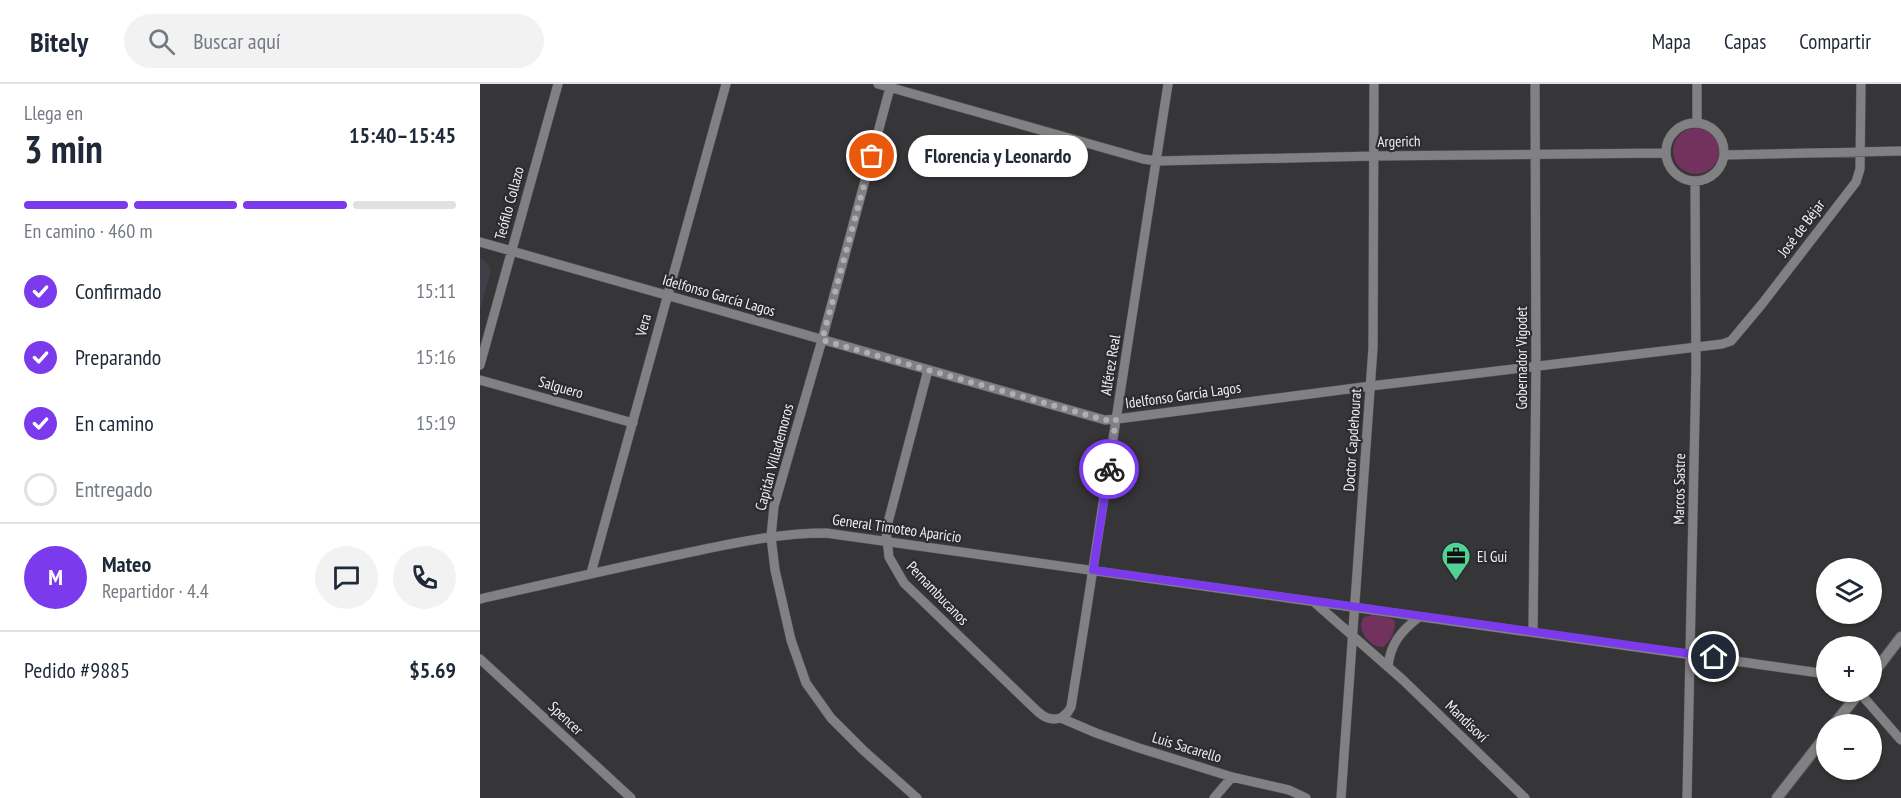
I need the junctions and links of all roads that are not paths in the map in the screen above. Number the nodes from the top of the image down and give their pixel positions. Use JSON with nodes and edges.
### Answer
{"nodes":[{"id":1,"x":558,"y":84,"type":"edge"},
{"id":2,"x":726,"y":84,"type":"edge"},
{"id":3,"x":878,"y":84,"type":"edge"},
{"id":4,"x":1168,"y":84,"type":"edge"},
{"id":5,"x":1374,"y":84,"type":"edge"},
{"id":6,"x":1535,"y":84,"type":"edge"},
{"id":7,"x":1697,"y":84,"type":"edge"},
{"id":8,"x":1861,"y":84,"type":"edge"},
{"id":9,"x":891,"y":86,"type":"edge"},
{"id":10,"x":1697,"y":123,"type":"junction"},
{"id":11,"x":1860,"y":151,"type":"junction"},
{"id":12,"x":1901,"y":152,"type":"edge"},
{"id":13,"x":1666,"y":153,"type":"junction"},
{"id":14,"x":1535,"y":154,"type":"junction"},
{"id":15,"x":1724,"y":155,"type":"junction"},
{"id":16,"x":1374,"y":156,"type":"junction"},
{"id":17,"x":1157,"y":161,"type":"junction"},
{"id":18,"x":1695,"y":181,"type":"junction"},
{"id":19,"x":480,"y":242,"type":"edge"},
{"id":20,"x":512,"y":250,"type":"junction"},
{"id":21,"x":666,"y":296,"type":"junction"},
{"id":22,"x":822,"y":340,"type":"junction"},
{"id":23,"x":1695,"y":347,"type":"junction"},
{"id":24,"x":480,"y":365,"type":"edge"},
{"id":25,"x":1536,"y":367,"type":"junction"},
{"id":26,"x":928,"y":370,"type":"junction"},
{"id":27,"x":480,"y":380,"type":"edge"},
{"id":28,"x":1371,"y":386,"type":"junction"},
{"id":29,"x":1116,"y":419,"type":"junction"},
{"id":30,"x":633,"y":423,"type":"junction"},
{"id":31,"x":771,"y":537,"type":"junction"},
{"id":32,"x":886,"y":541,"type":"junction"},
{"id":33,"x":1093,"y":570,"type":"junction"},
{"id":34,"x":591,"y":573,"type":"junction"},
{"id":35,"x":480,"y":599,"type":"edge"},
{"id":36,"x":1313,"y":601,"type":"junction"},
{"id":37,"x":1355,"y":607,"type":"junction"},
{"id":38,"x":1419,"y":617,"type":"junction"},
{"id":39,"x":1533,"y":631,"type":"junction"},
{"id":40,"x":1353,"y":636,"type":"junction"},
{"id":41,"x":1901,"y":637,"type":"edge"},
{"id":42,"x":1690,"y":653,"type":"junction"},
{"id":43,"x":480,"y":659,"type":"edge"},
{"id":44,"x":1882,"y":662,"type":"edge"},
{"id":45,"x":1388,"y":667,"type":"junction"},
{"id":46,"x":1816,"y":672,"type":"edge"},
{"id":47,"x":1851,"y":702,"type":"edge"},
{"id":48,"x":1868,"y":702,"type":"edge"},
{"id":49,"x":1842,"y":714,"type":"edge"},
{"id":50,"x":1061,"y":718,"type":"junction"},
{"id":51,"x":1901,"y":740,"type":"edge"},
{"id":52,"x":1816,"y":748,"type":"edge"},
{"id":53,"x":1232,"y":777,"type":"junction"},
{"id":54,"x":631,"y":798,"type":"edge"},
{"id":55,"x":917,"y":798,"type":"edge"},
{"id":56,"x":1214,"y":798,"type":"edge"},
{"id":57,"x":1306,"y":798,"type":"edge"},
{"id":58,"x":1341,"y":798,"type":"edge"},
{"id":59,"x":1525,"y":798,"type":"edge"},
{"id":60,"x":1687,"y":798,"type":"edge"},
{"id":61,"x":1777,"y":798,"type":"edge"}],
"edges":[{"from":1,"to":20,"type":"street","name":"Teófilo Collazo"},
{"from":2,"to":21,"type":"street","name":"Vera"},
{"from":3,"to":9,"type":"street","name":"Argerich"},
{"from":4,"to":17,"type":"street","name":"Alférez Real"},
{"from":5,"to":16,"type":"street","name":"Doctor Capdehourat"},
{"from":6,"to":14,"type":"street","name":"Gobernador Vigodet"},
{"from":7,"to":10,"type":"street"},
{"from":8,"to":11,"type":"street","name":"José de Béjar"},
{"from":9,"to":17,"type":"street","name":"Argerich"},
{"from":9,"to":22,"type":"street","name":"Capitán Villademoros"},
{"from":10,"to":13,"type":"street"},
{"from":10,"to":15,"type":"street"},
{"from":11,"to":12,"type":"street"},
{"from":11,"to":15,"type":"street"},
{"from":11,"to":23,"type":"street","name":"José de Béjar"},
{"from":13,"to":14,"type":"street","name":"Argerich"},
{"from":13,"to":18,"type":"street"},
{"from":14,"to":16,"type":"street","name":"Argerich"},
{"from":14,"to":25,"type":"street","name":"Gobernador Vigodet"},
{"from":15,"to":18,"type":"street"},
{"from":16,"to":17,"type":"street","name":"Argerich"},
{"from":16,"to":28,"type":"street","name":"Doctor Capdehourat"},
{"from":17,"to":29,"type":"street","name":"Alférez Real"},
{"from":18,"to":23,"type":"street","name":"Marcos Sastre"},
{"from":19,"to":20,"type":"street","name":"Idelfonso García Lagos"},
{"from":20,"to":21,"type":"street","name":"Idelfonso García Lagos"},
{"from":20,"to":24,"type":"street","name":"Teófilo Collazo"},
{"from":21,"to":22,"type":"street","name":"Idelfonso García Lagos"},
{"from":21,"to":30,"type":"street","name":"Vera"},
{"from":22,"to":26,"type":"street","name":"Idelfonso García Lagos"},
{"from":22,"to":31,"type":"street","name":"Capitán Villademoros"},
{"from":23,"to":25,"type":"street","name":"Idelfonso García Lagos"},
{"from":23,"to":42,"type":"street","name":"Marcos Sastre"},
{"from":25,"to":28,"type":"street","name":"Idelfonso García Lagos"},
{"from":25,"to":39,"type":"street","name":"Gobernador Vigodet"},
{"from":26,"to":29,"type":"street","name":"Idelfonso García Lagos"},
{"from":26,"to":32,"type":"street","name":"Pernambucanos"},
{"from":27,"to":30,"type":"street","name":"Salguero"},
{"from":28,"to":29,"type":"street","name":"Idelfonso García Lagos"},
{"from":28,"to":37,"type":"street","name":"Doctor Capdehourat"},
{"from":29,"to":33,"type":"street","name":"Alférez Real"},
{"from":30,"to":34,"type":"street","name":"Vera"},
{"from":31,"to":32,"type":"street","name":"General Timoteo Aparicio"},
{"from":31,"to":34,"type":"street","name":"General Timoteo Aparicio"},
{"from":31,"to":55,"type":"street","name":"Capitán Villademoros"},
{"from":32,"to":33,"type":"street","name":"General Timoteo Aparicio"},
{"from":32,"to":50,"type":"street","name":"Pernambucanos"},
{"from":33,"to":36,"type":"street","name":"General Timoteo Aparicio"},
{"from":33,"to":50,"type":"street","name":"Alférez Real"},
{"from":34,"to":35,"type":"street","name":"General Timoteo Aparicio"},
{"from":36,"to":37,"type":"street","name":"General Timoteo Aparicio"},
{"from":36,"to":40,"type":"street"},
{"from":37,"to":38,"type":"street","name":"General Timoteo Aparicio"},
{"from":37,"to":40,"type":"street","name":"Doctor Capdehourat"},
{"from":38,"to":39,"type":"street","name":"General Timoteo Aparicio"},
{"from":38,"to":45,"type":"street"},
{"from":39,"to":42,"type":"street","name":"General Timoteo Aparicio"},
{"from":40,"to":45,"type":"street","name":"Mandisoví"},
{"from":40,"to":58,"type":"street","name":"Doctor Capdehourat"},
{"from":41,"to":44,"type":"street"},
{"from":42,"to":46,"type":"street","name":"General Timoteo Aparicio"},
{"from":42,"to":60,"type":"street","name":"Marcos Sastre"},
{"from":43,"to":54,"type":"street","name":"Spencer"},
{"from":45,"to":59,"type":"street","name":"Mandisoví"},
{"from":47,"to":49,"type":"street"},
{"from":48,"to":51,"type":"street"},
{"from":50,"to":53,"type":"street","name":"Luis Sacarello"},
{"from":52,"to":61,"type":"street"},
{"from":53,"to":56,"type":"street"},
{"from":53,"to":57,"type":"street","name":"Luis Sacarello"}]}
